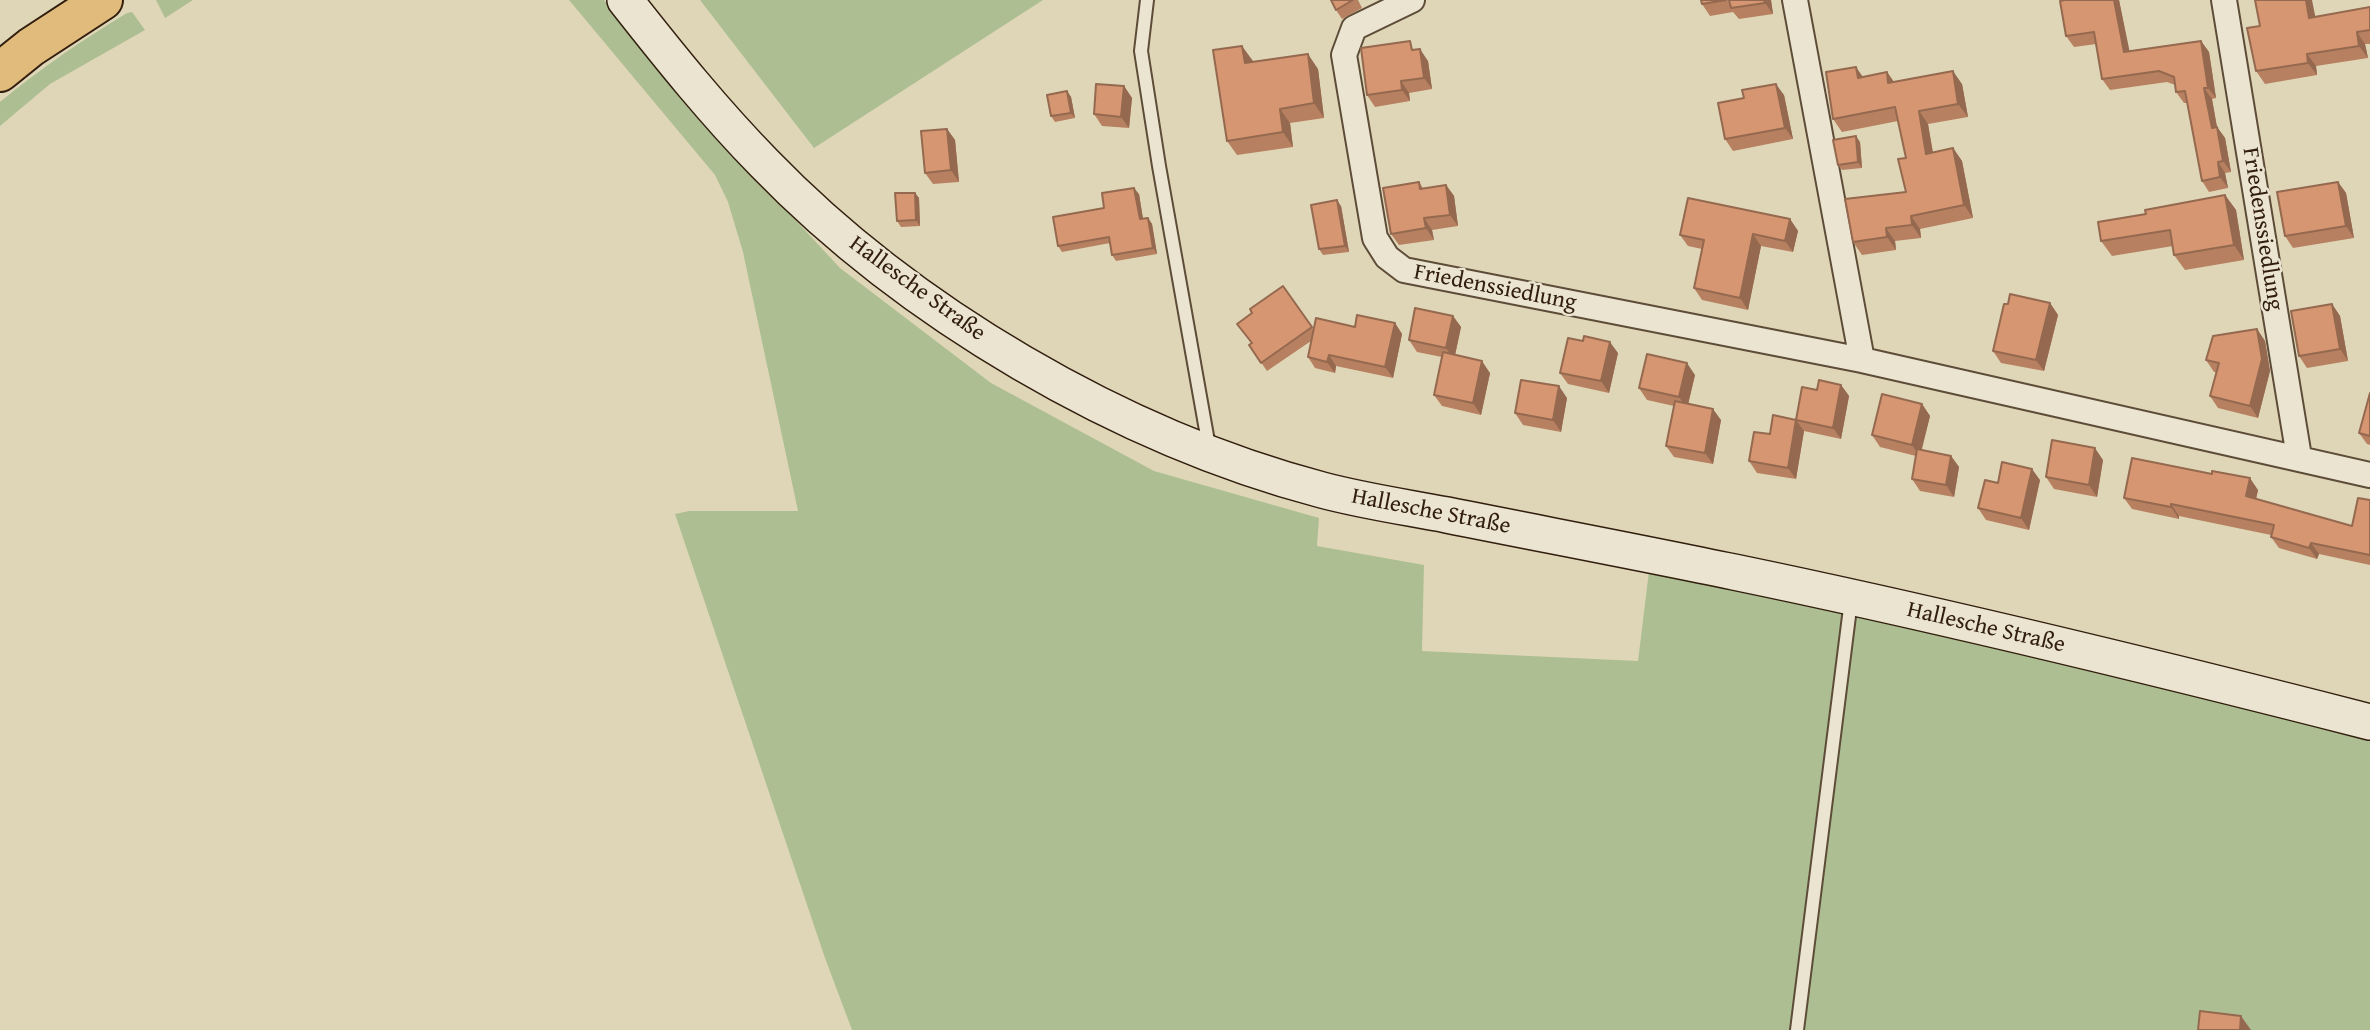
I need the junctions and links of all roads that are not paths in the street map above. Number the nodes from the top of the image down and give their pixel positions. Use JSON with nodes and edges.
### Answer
{"nodes":[{"id":1,"x":103,"y":0,"type":"edge"},
{"id":2,"x":1147,"y":0,"type":"edge"},
{"id":3,"x":1412,"y":0,"type":"edge"},
{"id":4,"x":1795,"y":0,"type":"edge"},
{"id":5,"x":2224,"y":0,"type":"edge"},
{"id":6,"x":630,"y":7,"type":"edge"},
{"id":7,"x":0,"y":72,"type":"edge"},
{"id":8,"x":1862,"y":360,"type":"junction"},
{"id":9,"x":1211,"y":454,"type":"junction"},
{"id":10,"x":2300,"y":457,"type":"junction"},
{"id":11,"x":2370,"y":475,"type":"edge"},
{"id":12,"x":1852,"y":596,"type":"junction"},
{"id":13,"x":2370,"y":722,"type":"edge"},
{"id":14,"x":1797,"y":1030,"type":"edge"}],
"edges":[{"from":1,"to":7,"type":"main road"},
{"from":2,"to":9,"type":"lane"},
{"from":3,"to":8,"type":"street","name":"Friedenssiedlung"},
{"from":4,"to":8,"type":"street"},
{"from":5,"to":10,"type":"street","name":"Friedenssiedlung"},
{"from":6,"to":9,"type":"street","name":"Hallesche Straße"},
{"from":8,"to":10,"type":"street","name":"Friedenssiedlung"},
{"from":9,"to":12,"type":"street","name":"Hallesche Straße"},
{"from":10,"to":11,"type":"street","name":"Friedenssiedlung"},
{"from":12,"to":13,"type":"street","name":"Hallesche Straße"},
{"from":12,"to":14,"type":"lane"}]}
